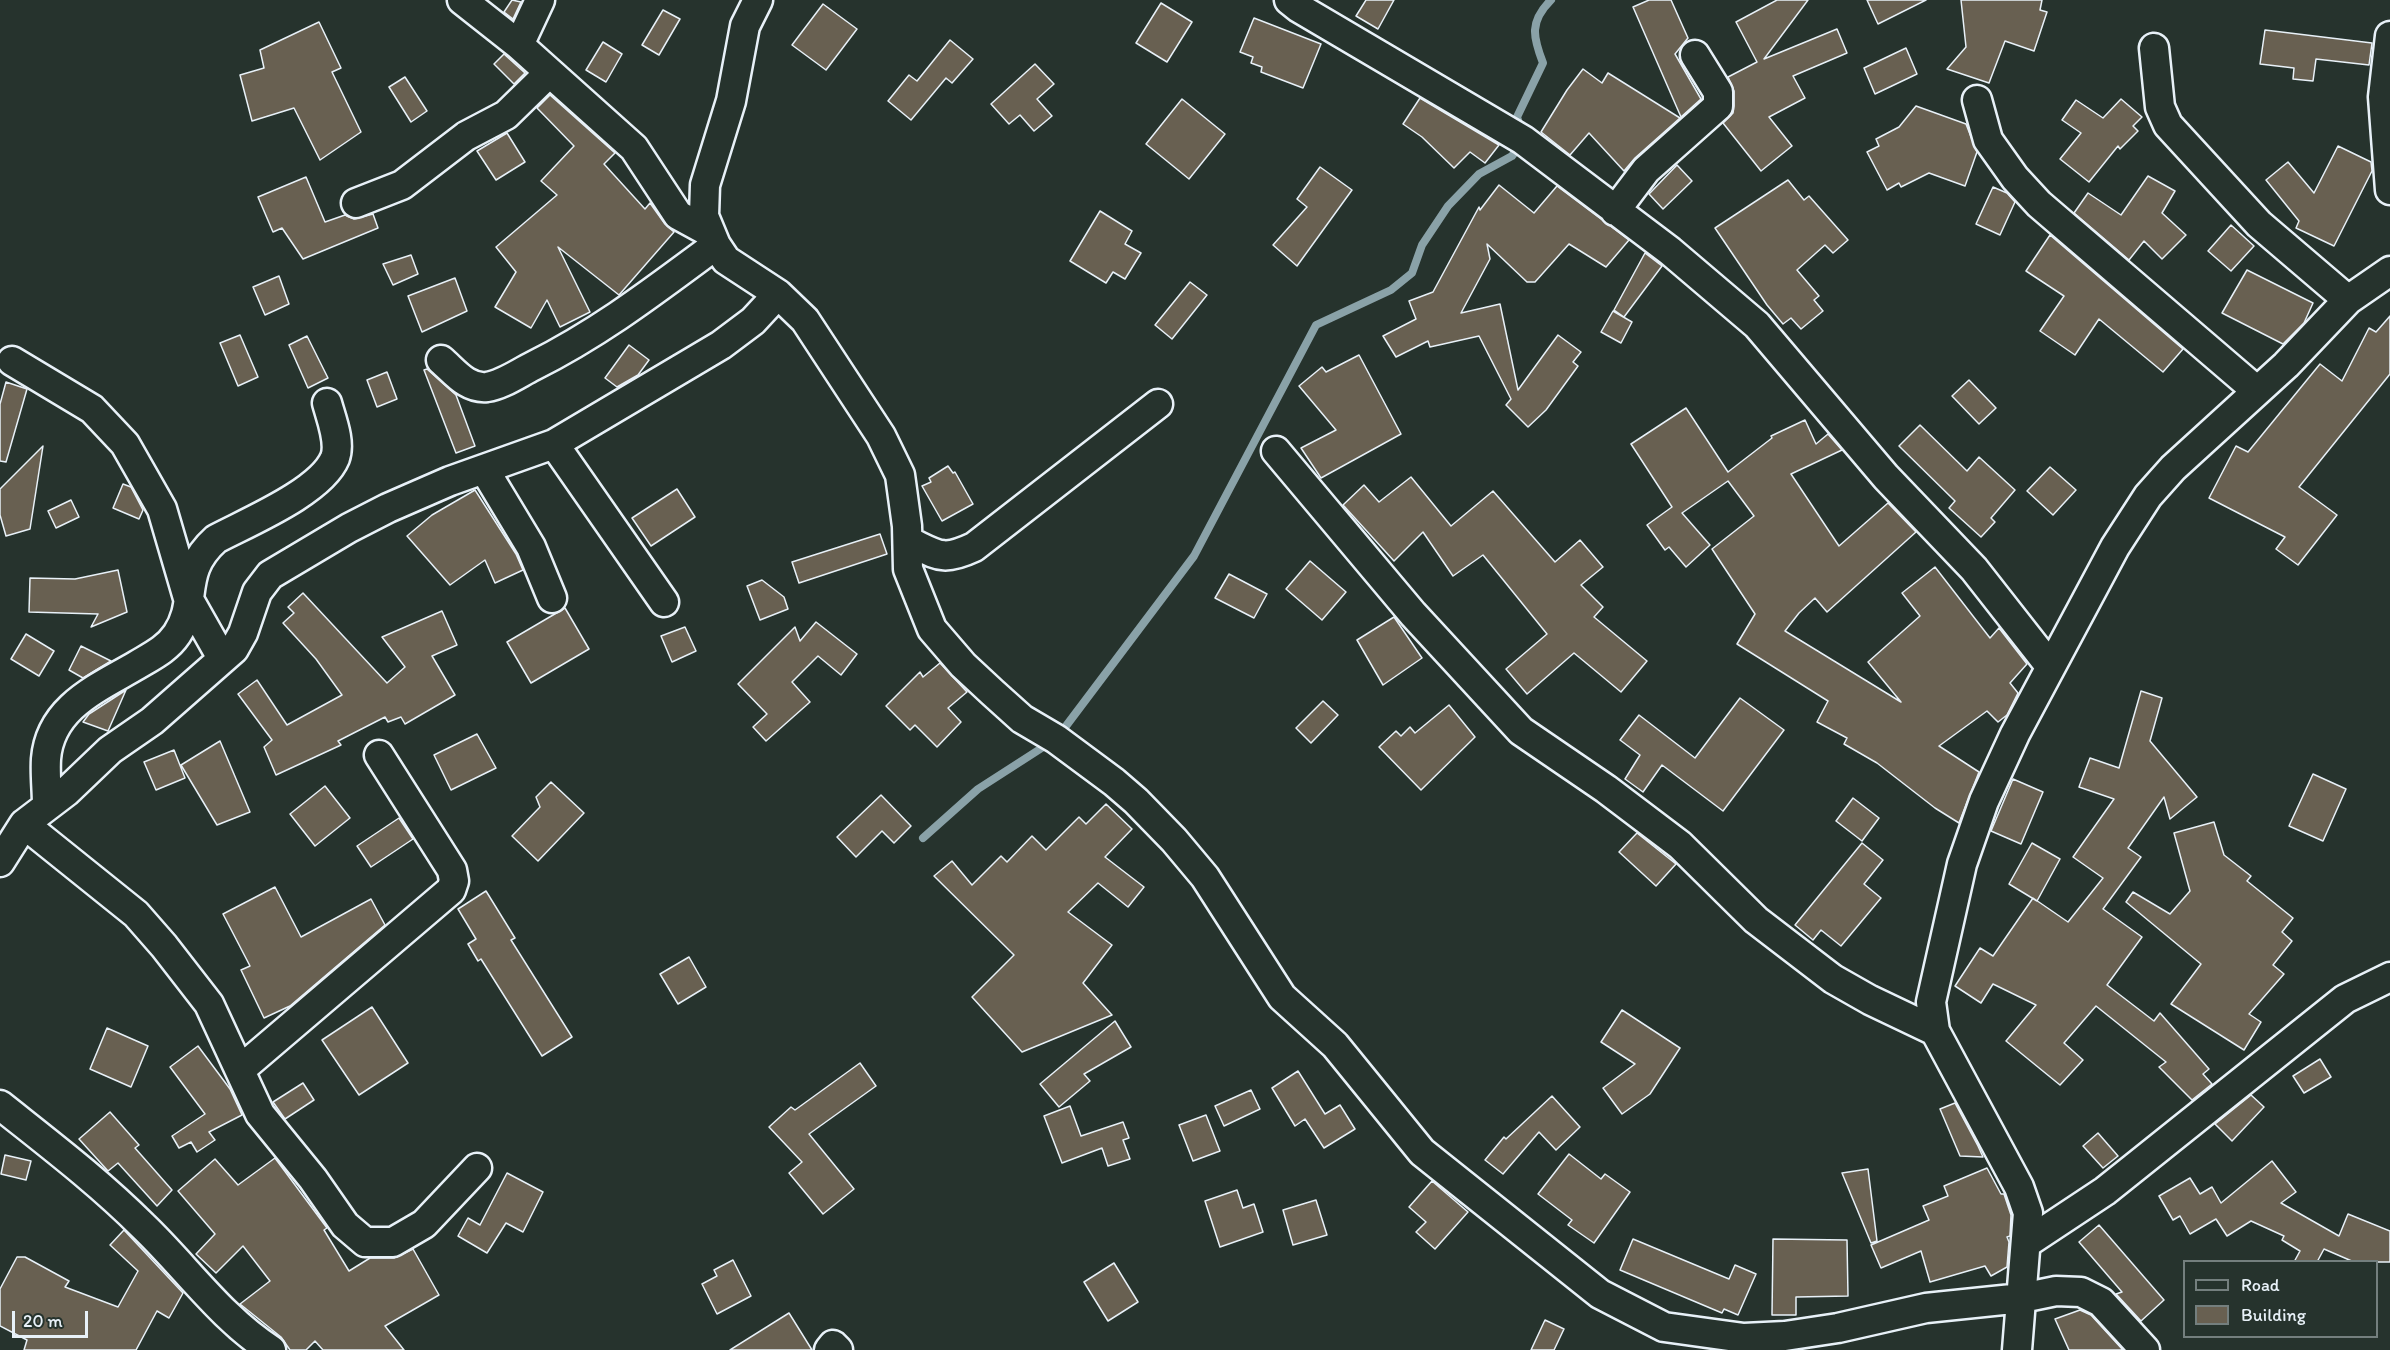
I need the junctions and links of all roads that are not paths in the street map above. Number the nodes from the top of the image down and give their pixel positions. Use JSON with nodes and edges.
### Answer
{"nodes":[{"id":1,"x":462,"y":0,"type":"edge"},
{"id":2,"x":540,"y":0,"type":"edge"},
{"id":3,"x":758,"y":0,"type":"edge"},
{"id":4,"x":1298,"y":3,"type":"edge"},
{"id":5,"x":2390,"y":36,"type":"edge"},
{"id":6,"x":519,"y":45,"type":"junction"},
{"id":7,"x":2154,"y":48,"type":"dead end"},
{"id":8,"x":1695,"y":55,"type":"dead end"},
{"id":9,"x":549,"y":73,"type":"junction"},
{"id":10,"x":1977,"y":99,"type":"dead end"},
{"id":11,"x":2390,"y":190,"type":"edge"},
{"id":12,"x":356,"y":203,"type":"dead end"},
{"id":13,"x":1615,"y":211,"type":"junction"},
{"id":14,"x":713,"y":239,"type":"junction"},
{"id":15,"x":2390,"y":271,"type":"edge"},
{"id":16,"x":778,"y":294,"type":"junction"},
{"id":17,"x":2348,"y":300,"type":"junction"},
{"id":18,"x":441,"y":360,"type":"dead end"},
{"id":19,"x":12,"y":361,"type":"dead end"},
{"id":20,"x":2258,"y":391,"type":"junction"},
{"id":21,"x":327,"y":403,"type":"dead end"},
{"id":22,"x":1158,"y":404,"type":"dead end"},
{"id":23,"x":554,"y":444,"type":"junction"},
{"id":24,"x":1276,"y":451,"type":"dead end"},
{"id":25,"x":484,"y":469,"type":"junction"},
{"id":26,"x":908,"y":540,"type":"junction"},
{"id":27,"x":188,"y":598,"type":"junction"},
{"id":28,"x":552,"y":598,"type":"dead end"},
{"id":29,"x":664,"y":602,"type":"dead end"},
{"id":30,"x":222,"y":658,"type":"junction"},
{"id":31,"x":2050,"y":666,"type":"junction"},
{"id":32,"x":379,"y":755,"type":"dead end"},
{"id":33,"x":47,"y":805,"type":"junction"},
{"id":34,"x":24,"y":824,"type":"junction"},
{"id":35,"x":0,"y":862,"type":"edge"},
{"id":36,"x":2390,"y":977,"type":"edge"},
{"id":37,"x":1935,"y":1031,"type":"junction"},
{"id":38,"x":240,"y":1070,"type":"junction"},
{"id":39,"x":0,"y":1105,"type":"edge"},
{"id":40,"x":477,"y":1167,"type":"dead end"},
{"id":41,"x":2028,"y":1242,"type":"junction"},
{"id":42,"x":2022,"y":1298,"type":"junction"},
{"id":43,"x":271,"y":1350,"type":"edge"},
{"id":44,"x":829,"y":1350,"type":"edge"},
{"id":45,"x":838,"y":1350,"type":"edge"},
{"id":46,"x":2017,"y":1350,"type":"edge"},
{"id":47,"x":2145,"y":1350,"type":"edge"}],
"edges":[{"from":1,"to":6,"type":"street"},
{"from":2,"to":6,"type":"street"},
{"from":3,"to":14,"type":"street"},
{"from":4,"to":13,"type":"street"},
{"from":5,"to":11,"type":"street"},
{"from":6,"to":9,"type":"street"},
{"from":7,"to":17,"type":"street"},
{"from":8,"to":13,"type":"street"},
{"from":9,"to":12,"type":"street"},
{"from":9,"to":14,"type":"street"},
{"from":10,"to":20,"type":"street"},
{"from":13,"to":31,"type":"street"},
{"from":14,"to":16,"type":"street"},
{"from":14,"to":18,"type":"street"},
{"from":15,"to":17,"type":"street"},
{"from":16,"to":23,"type":"street"},
{"from":16,"to":26,"type":"street"},
{"from":17,"to":20,"type":"street"},
{"from":19,"to":27,"type":"street"},
{"from":20,"to":31,"type":"street"},
{"from":21,"to":27,"type":"street"},
{"from":22,"to":26,"type":"street"},
{"from":23,"to":25,"type":"street"},
{"from":23,"to":29,"type":"street"},
{"from":24,"to":37,"type":"street"},
{"from":25,"to":28,"type":"street"},
{"from":25,"to":30,"type":"street"},
{"from":26,"to":42,"type":"street"},
{"from":27,"to":30,"type":"street"},
{"from":27,"to":33,"type":"street"},
{"from":30,"to":33,"type":"street"},
{"from":31,"to":37,"type":"street"},
{"from":32,"to":38,"type":"street"},
{"from":33,"to":34,"type":"street"},
{"from":34,"to":35,"type":"street"},
{"from":34,"to":38,"type":"street"},
{"from":36,"to":41,"type":"street"},
{"from":37,"to":41,"type":"street"},
{"from":38,"to":40,"type":"street"},
{"from":39,"to":43,"type":"street"},
{"from":41,"to":42,"type":"street"},
{"from":42,"to":46,"type":"street"},
{"from":42,"to":47,"type":"street"},
{"from":44,"to":45,"type":"street"}]}
